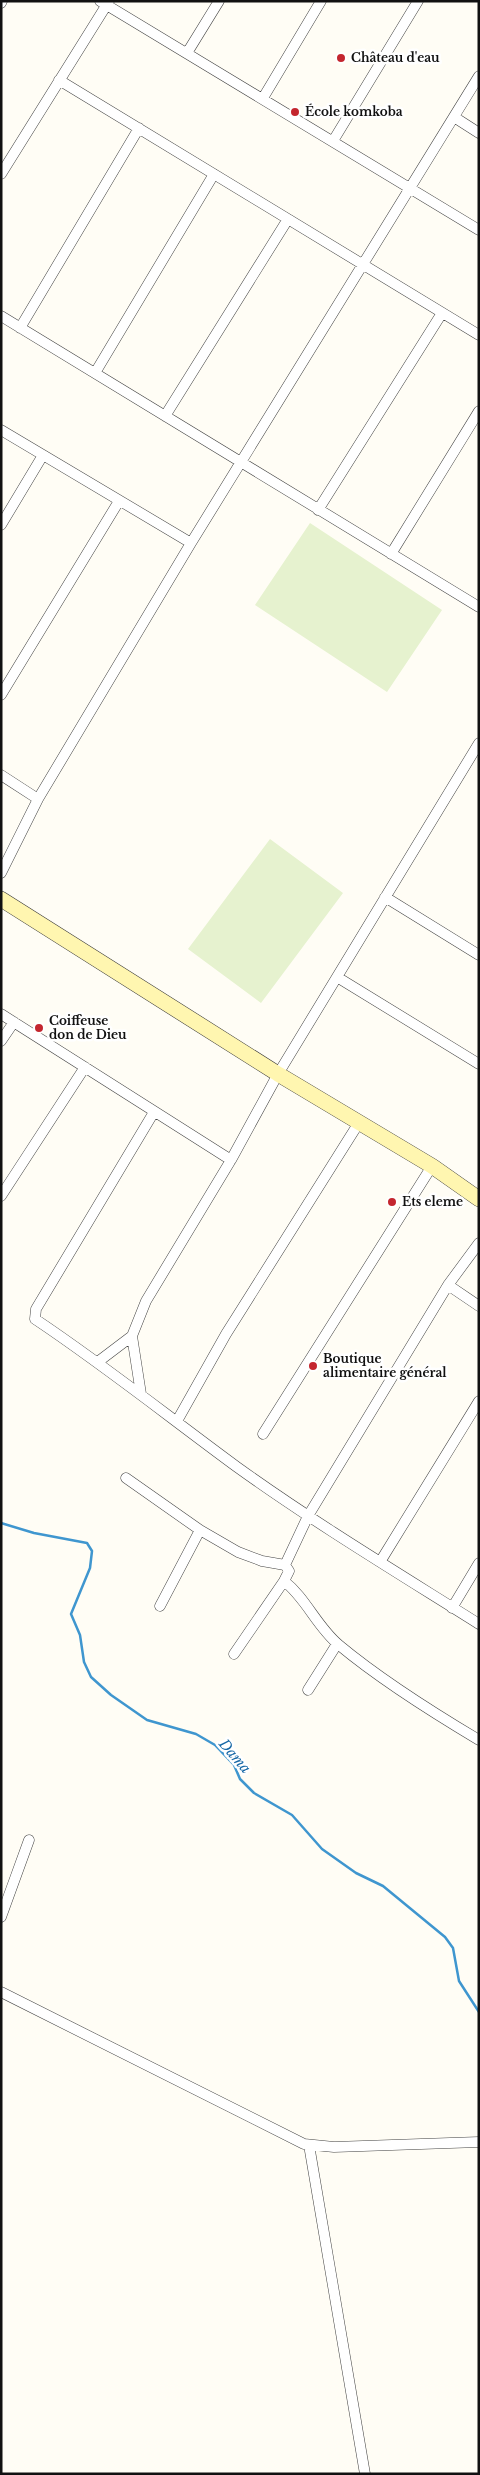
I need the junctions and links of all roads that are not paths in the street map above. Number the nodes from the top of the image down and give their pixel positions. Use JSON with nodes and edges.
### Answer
{"nodes":[{"id":1,"x":219,"y":1,"type":"edge"},
{"id":2,"x":321,"y":1,"type":"edge"},
{"id":3,"x":418,"y":1,"type":"edge"},
{"id":4,"x":105,"y":3,"type":"edge"},
{"id":5,"x":187,"y":54,"type":"junction"},
{"id":6,"x":479,"y":76,"type":"edge"},
{"id":7,"x":59,"y":80,"type":"junction"},
{"id":8,"x":262,"y":98,"type":"junction"},
{"id":9,"x":454,"y":117,"type":"junction"},
{"id":10,"x":139,"y":128,"type":"junction"},
{"id":11,"x":479,"y":133,"type":"edge"},
{"id":12,"x":333,"y":141,"type":"junction"},
{"id":13,"x":1,"y":174,"type":"edge"},
{"id":14,"x":214,"y":174,"type":"junction"},
{"id":15,"x":410,"y":186,"type":"junction"},
{"id":16,"x":288,"y":219,"type":"junction"},
{"id":17,"x":479,"y":230,"type":"edge"},
{"id":18,"x":361,"y":264,"type":"junction"},
{"id":19,"x":442,"y":313,"type":"junction"},
{"id":20,"x":1,"y":316,"type":"edge"},
{"id":21,"x":20,"y":328,"type":"junction"},
{"id":22,"x":479,"y":335,"type":"edge"},
{"id":23,"x":94,"y":373,"type":"junction"},
{"id":24,"x":479,"y":411,"type":"edge"},
{"id":25,"x":165,"y":416,"type":"junction"},
{"id":26,"x":1,"y":430,"type":"edge"},
{"id":27,"x":43,"y":455,"type":"junction"},
{"id":28,"x":240,"y":462,"type":"junction"},
{"id":29,"x":119,"y":501,"type":"junction"},
{"id":30,"x":318,"y":510,"type":"junction"},
{"id":31,"x":1,"y":525,"type":"edge"},
{"id":32,"x":191,"y":543,"type":"junction"},
{"id":33,"x":391,"y":554,"type":"junction"},
{"id":34,"x":479,"y":607,"type":"edge"},
{"id":35,"x":1,"y":695,"type":"edge"},
{"id":36,"x":479,"y":743,"type":"edge"},
{"id":37,"x":1,"y":776,"type":"edge"},
{"id":38,"x":38,"y":798,"type":"junction"},
{"id":39,"x":1,"y":873,"type":"edge"},
{"id":40,"x":385,"y":897,"type":"junction"},
{"id":41,"x":1,"y":899,"type":"edge"},
{"id":42,"x":479,"y":955,"type":"edge"},
{"id":43,"x":337,"y":977,"type":"junction"},
{"id":44,"x":1,"y":1014,"type":"edge"},
{"id":45,"x":14,"y":1022,"type":"junction"},
{"id":46,"x":1,"y":1041,"type":"edge"},
{"id":47,"x":479,"y":1064,"type":"edge"},
{"id":48,"x":84,"y":1067,"type":"junction"},
{"id":49,"x":278,"y":1074,"type":"junction"},
{"id":50,"x":154,"y":1112,"type":"junction"},
{"id":51,"x":360,"y":1121,"type":"junction"},
{"id":52,"x":231,"y":1160,"type":"junction"},
{"id":53,"x":432,"y":1166,"type":"junction"},
{"id":54,"x":1,"y":1196,"type":"edge"},
{"id":55,"x":479,"y":1199,"type":"edge"},
{"id":56,"x":479,"y":1243,"type":"edge"},
{"id":57,"x":448,"y":1285,"type":"junction"},
{"id":58,"x":479,"y":1306,"type":"edge"},
{"id":59,"x":132,"y":1336,"type":"junction"},
{"id":60,"x":99,"y":1361,"type":"junction"},
{"id":61,"x":141,"y":1394,"type":"junction"},
{"id":62,"x":479,"y":1401,"type":"edge"},
{"id":63,"x":178,"y":1421,"type":"junction"},
{"id":64,"x":263,"y":1434,"type":"dead end"},
{"id":65,"x":126,"y":1478,"type":"dead end"},
{"id":66,"x":308,"y":1516,"type":"junction"},
{"id":67,"x":200,"y":1530,"type":"junction"},
{"id":68,"x":380,"y":1562,"type":"junction"},
{"id":69,"x":479,"y":1563,"type":"edge"},
{"id":70,"x":285,"y":1565,"type":"junction"},
{"id":71,"x":284,"y":1581,"type":"junction"},
{"id":72,"x":160,"y":1606,"type":"dead end"},
{"id":73,"x":452,"y":1608,"type":"junction"},
{"id":74,"x":479,"y":1624,"type":"edge"},
{"id":75,"x":337,"y":1644,"type":"junction"},
{"id":76,"x":234,"y":1654,"type":"dead end"},
{"id":77,"x":308,"y":1690,"type":"dead end"},
{"id":78,"x":479,"y":1740,"type":"edge"},
{"id":79,"x":29,"y":1840,"type":"dead end"},
{"id":80,"x":1,"y":1916,"type":"edge"},
{"id":81,"x":1,"y":1992,"type":"edge"},
{"id":82,"x":479,"y":2142,"type":"edge"},
{"id":83,"x":309,"y":2145,"type":"junction"},
{"id":84,"x":365,"y":2474,"type":"edge"}],
"edges":[{"from":1,"to":5,"type":"street"},
{"from":2,"to":8,"type":"street"},
{"from":3,"to":12,"type":"street"},
{"from":4,"to":5,"type":"street"},
{"from":4,"to":7,"type":"street"},
{"from":5,"to":8,"type":"street"},
{"from":6,"to":9,"type":"street"},
{"from":7,"to":10,"type":"street"},
{"from":7,"to":13,"type":"street"},
{"from":8,"to":12,"type":"street"},
{"from":9,"to":11,"type":"street"},
{"from":9,"to":15,"type":"street"},
{"from":10,"to":14,"type":"street"},
{"from":10,"to":21,"type":"street"},
{"from":12,"to":15,"type":"street"},
{"from":14,"to":16,"type":"street"},
{"from":14,"to":23,"type":"street"},
{"from":15,"to":17,"type":"street"},
{"from":15,"to":18,"type":"street"},
{"from":16,"to":18,"type":"street"},
{"from":16,"to":25,"type":"street"},
{"from":18,"to":19,"type":"street"},
{"from":18,"to":28,"type":"street"},
{"from":19,"to":22,"type":"street"},
{"from":19,"to":30,"type":"street"},
{"from":20,"to":21,"type":"street"},
{"from":21,"to":23,"type":"street"},
{"from":23,"to":25,"type":"street"},
{"from":24,"to":33,"type":"street"},
{"from":25,"to":28,"type":"street"},
{"from":26,"to":27,"type":"street"},
{"from":27,"to":29,"type":"street"},
{"from":27,"to":31,"type":"street"},
{"from":28,"to":30,"type":"street"},
{"from":28,"to":32,"type":"street"},
{"from":29,"to":32,"type":"street"},
{"from":29,"to":35,"type":"street"},
{"from":30,"to":33,"type":"street"},
{"from":32,"to":38,"type":"street"},
{"from":33,"to":34,"type":"street"},
{"from":36,"to":40,"type":"street"},
{"from":37,"to":38,"type":"street"},
{"from":38,"to":39,"type":"street"},
{"from":40,"to":42,"type":"street"},
{"from":40,"to":43,"type":"street"},
{"from":41,"to":49,"type":"street"},
{"from":43,"to":47,"type":"street"},
{"from":43,"to":49,"type":"street"},
{"from":44,"to":45,"type":"street"},
{"from":45,"to":46,"type":"street"},
{"from":45,"to":48,"type":"street"},
{"from":48,"to":50,"type":"street"},
{"from":48,"to":54,"type":"street"},
{"from":49,"to":51,"type":"street"},
{"from":49,"to":52,"type":"street"},
{"from":50,"to":52,"type":"street"},
{"from":50,"to":60,"type":"street"},
{"from":51,"to":53,"type":"street"},
{"from":51,"to":63,"type":"street"},
{"from":52,"to":59,"type":"street"},
{"from":53,"to":55,"type":"street"},
{"from":53,"to":64,"type":"street"},
{"from":56,"to":57,"type":"street"},
{"from":57,"to":58,"type":"street"},
{"from":57,"to":66,"type":"street"},
{"from":59,"to":60,"type":"street"},
{"from":59,"to":61,"type":"street"},
{"from":60,"to":61,"type":"street"},
{"from":61,"to":63,"type":"street"},
{"from":62,"to":68,"type":"street"},
{"from":63,"to":66,"type":"street"},
{"from":65,"to":67,"type":"street"},
{"from":66,"to":68,"type":"street"},
{"from":66,"to":70,"type":"street"},
{"from":67,"to":70,"type":"street"},
{"from":67,"to":72,"type":"street"},
{"from":68,"to":73,"type":"street"},
{"from":69,"to":73,"type":"street"},
{"from":70,"to":71,"type":"street"},
{"from":71,"to":75,"type":"street"},
{"from":71,"to":76,"type":"street"},
{"from":73,"to":74,"type":"street"},
{"from":75,"to":77,"type":"street"},
{"from":75,"to":78,"type":"street"},
{"from":79,"to":80,"type":"street"},
{"from":81,"to":83,"type":"street"},
{"from":82,"to":83,"type":"street"},
{"from":83,"to":84,"type":"street"}]}
